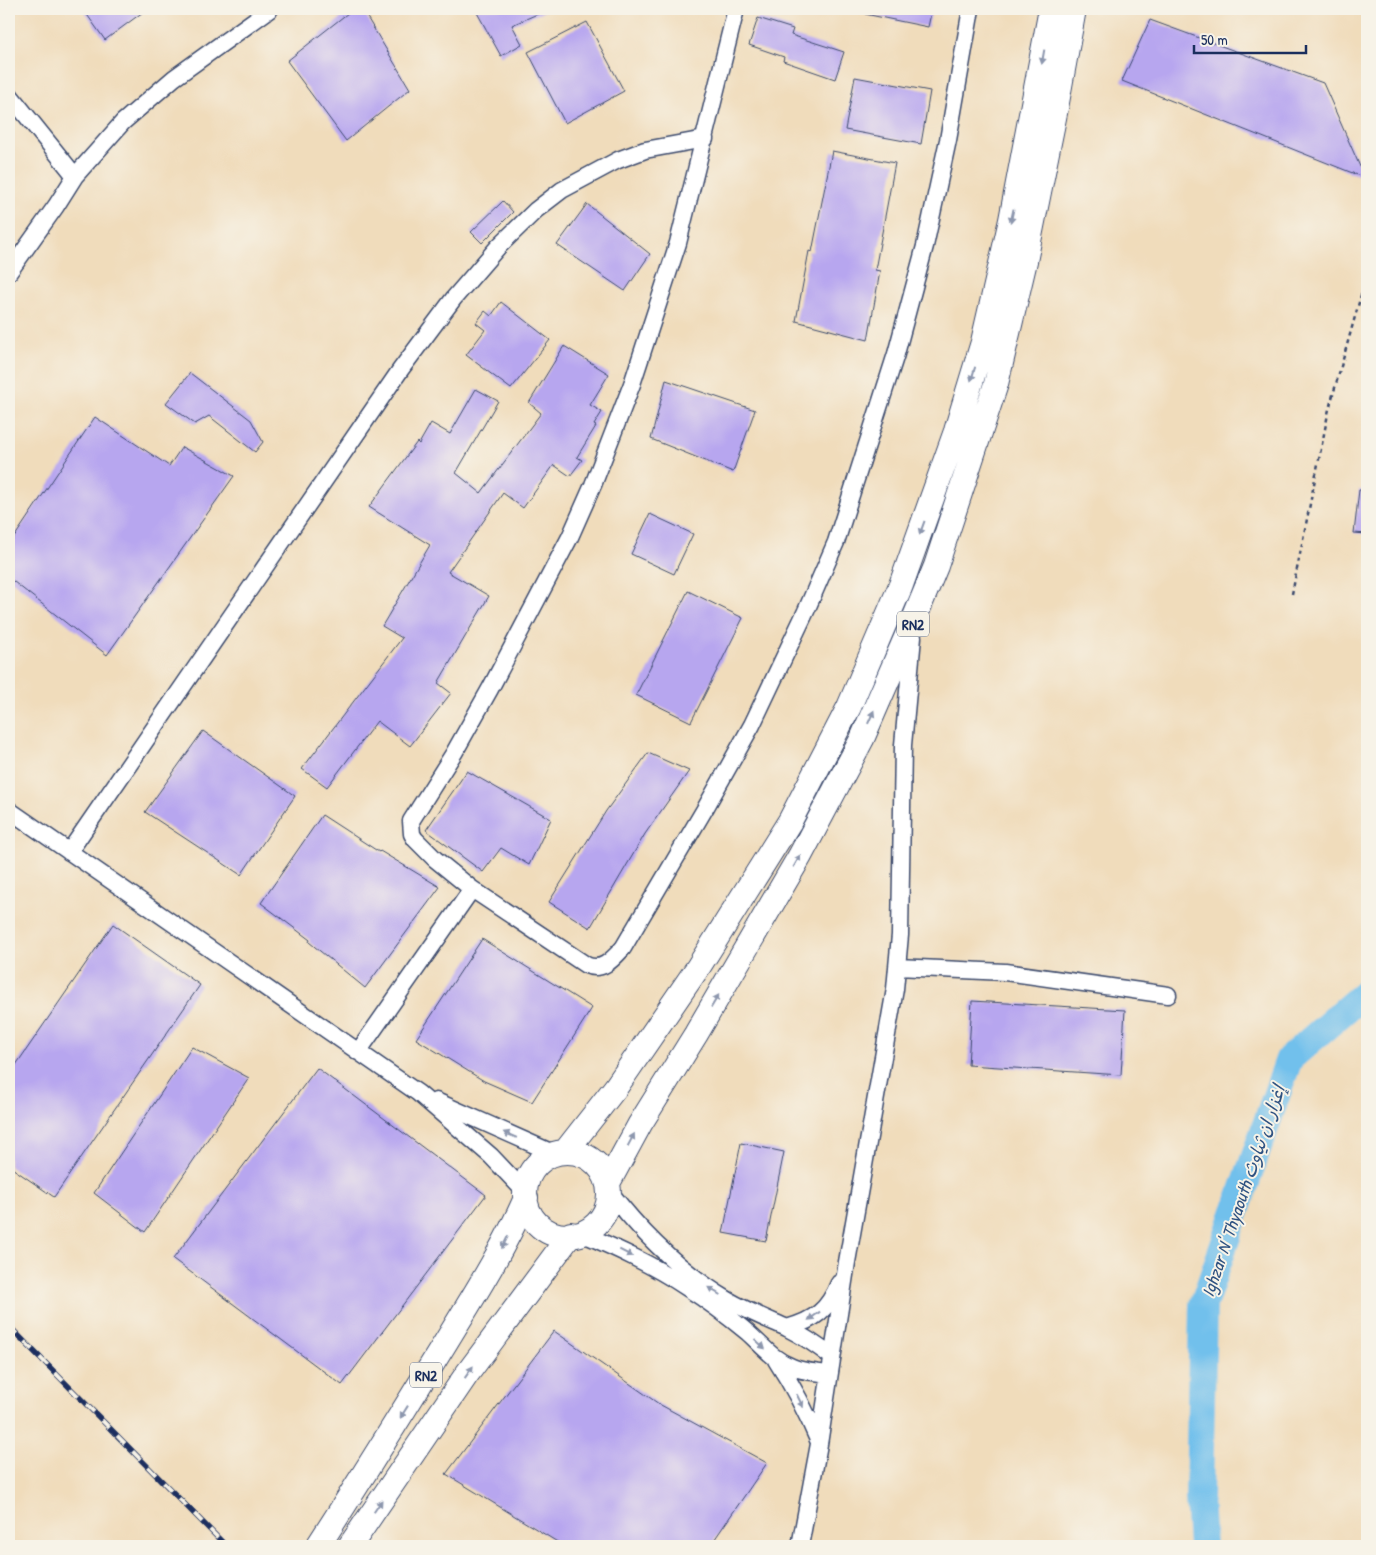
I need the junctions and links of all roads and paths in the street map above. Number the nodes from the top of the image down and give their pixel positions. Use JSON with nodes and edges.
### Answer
{"nodes":[{"id":1,"x":270,"y":9,"type":"edge"},
{"id":2,"x":736,"y":9,"type":"edge"},
{"id":3,"x":971,"y":9,"type":"edge"},
{"id":4,"x":1051,"y":9,"type":"edge"},
{"id":5,"x":1074,"y":9,"type":"edge"},
{"id":6,"x":9,"y":94,"type":"edge"},
{"id":7,"x":705,"y":139,"type":"junction"},
{"id":8,"x":75,"y":176,"type":"junction"},
{"id":9,"x":9,"y":272,"type":"edge"},
{"id":10,"x":1367,"y":274,"type":"edge"},
{"id":11,"x":1292,"y":594,"type":"dead end"},
{"id":12,"x":916,"y":617,"type":"junction"},
{"id":13,"x":9,"y":810,"type":"edge"},
{"id":14,"x":69,"y":852,"type":"junction"},
{"id":15,"x":472,"y":889,"type":"junction"},
{"id":16,"x":897,"y":967,"type":"junction"},
{"id":17,"x":1168,"y":995,"type":"dead end"},
{"id":18,"x":358,"y":1052,"type":"junction"},
{"id":19,"x":418,"y":1093,"type":"junction"},
{"id":20,"x":560,"y":1153,"type":"junction"},
{"id":21,"x":609,"y":1188,"type":"junction"},
{"id":22,"x":526,"y":1196,"type":"junction"},
{"id":23,"x":576,"y":1234,"type":"junction"},
{"id":24,"x":847,"y":1262,"type":"junction"},
{"id":25,"x":787,"y":1328,"type":"junction"},
{"id":26,"x":776,"y":1360,"type":"junction"},
{"id":27,"x":830,"y":1366,"type":"junction"},
{"id":28,"x":819,"y":1444,"type":"junction"},
{"id":29,"x":318,"y":1546,"type":"edge"},
{"id":30,"x":350,"y":1546,"type":"edge"},
{"id":31,"x":800,"y":1546,"type":"edge"}],
"edges":[{"from":1,"to":8,"type":"street"},
{"from":2,"to":7,"type":"street"},
{"from":3,"to":15,"type":"street"},
{"from":4,"to":20,"type":"highway","number":"RN2","one_way":true},
{"from":5,"to":12,"type":"highway","number":"RN2"},
{"from":6,"to":8,"type":"street"},
{"from":7,"to":14,"type":"street"},
{"from":7,"to":15,"type":"street"},
{"from":8,"to":9,"type":"street"},
{"from":10,"to":11,"type":"path"},
{"from":12,"to":16,"type":"street"},
{"from":21,"to":12,"type":"highway","number":"RN2","one_way":true},
{"from":13,"to":14,"type":"street"},
{"from":14,"to":18,"type":"street"},
{"from":15,"to":18,"type":"street"},
{"from":16,"to":17,"type":"street"},
{"from":16,"to":24,"type":"street"},
{"from":18,"to":19,"type":"street"},
{"from":20,"to":19,"type":"street","one_way":true},
{"from":19,"to":22,"type":"street"},
{"from":20,"to":21,"type":"highway"},
{"from":20,"to":22,"type":"highway","number":"RN2"},
{"from":21,"to":23,"type":"highway","number":"RN2"},
{"from":25,"to":21,"type":"street","one_way":true},
{"from":22,"to":23,"type":"highway"},
{"from":22,"to":29,"type":"highway","number":"RN2","one_way":true},
{"from":23,"to":26,"type":"street","one_way":true},
{"from":30,"to":23,"type":"highway","number":"RN2","one_way":true},
{"from":24,"to":25,"type":"street","one_way":true},
{"from":24,"to":27,"type":"street"},
{"from":25,"to":27,"type":"street"},
{"from":26,"to":27,"type":"street"},
{"from":26,"to":28,"type":"street","one_way":true},
{"from":27,"to":28,"type":"street"},
{"from":28,"to":31,"type":"street"}]}
